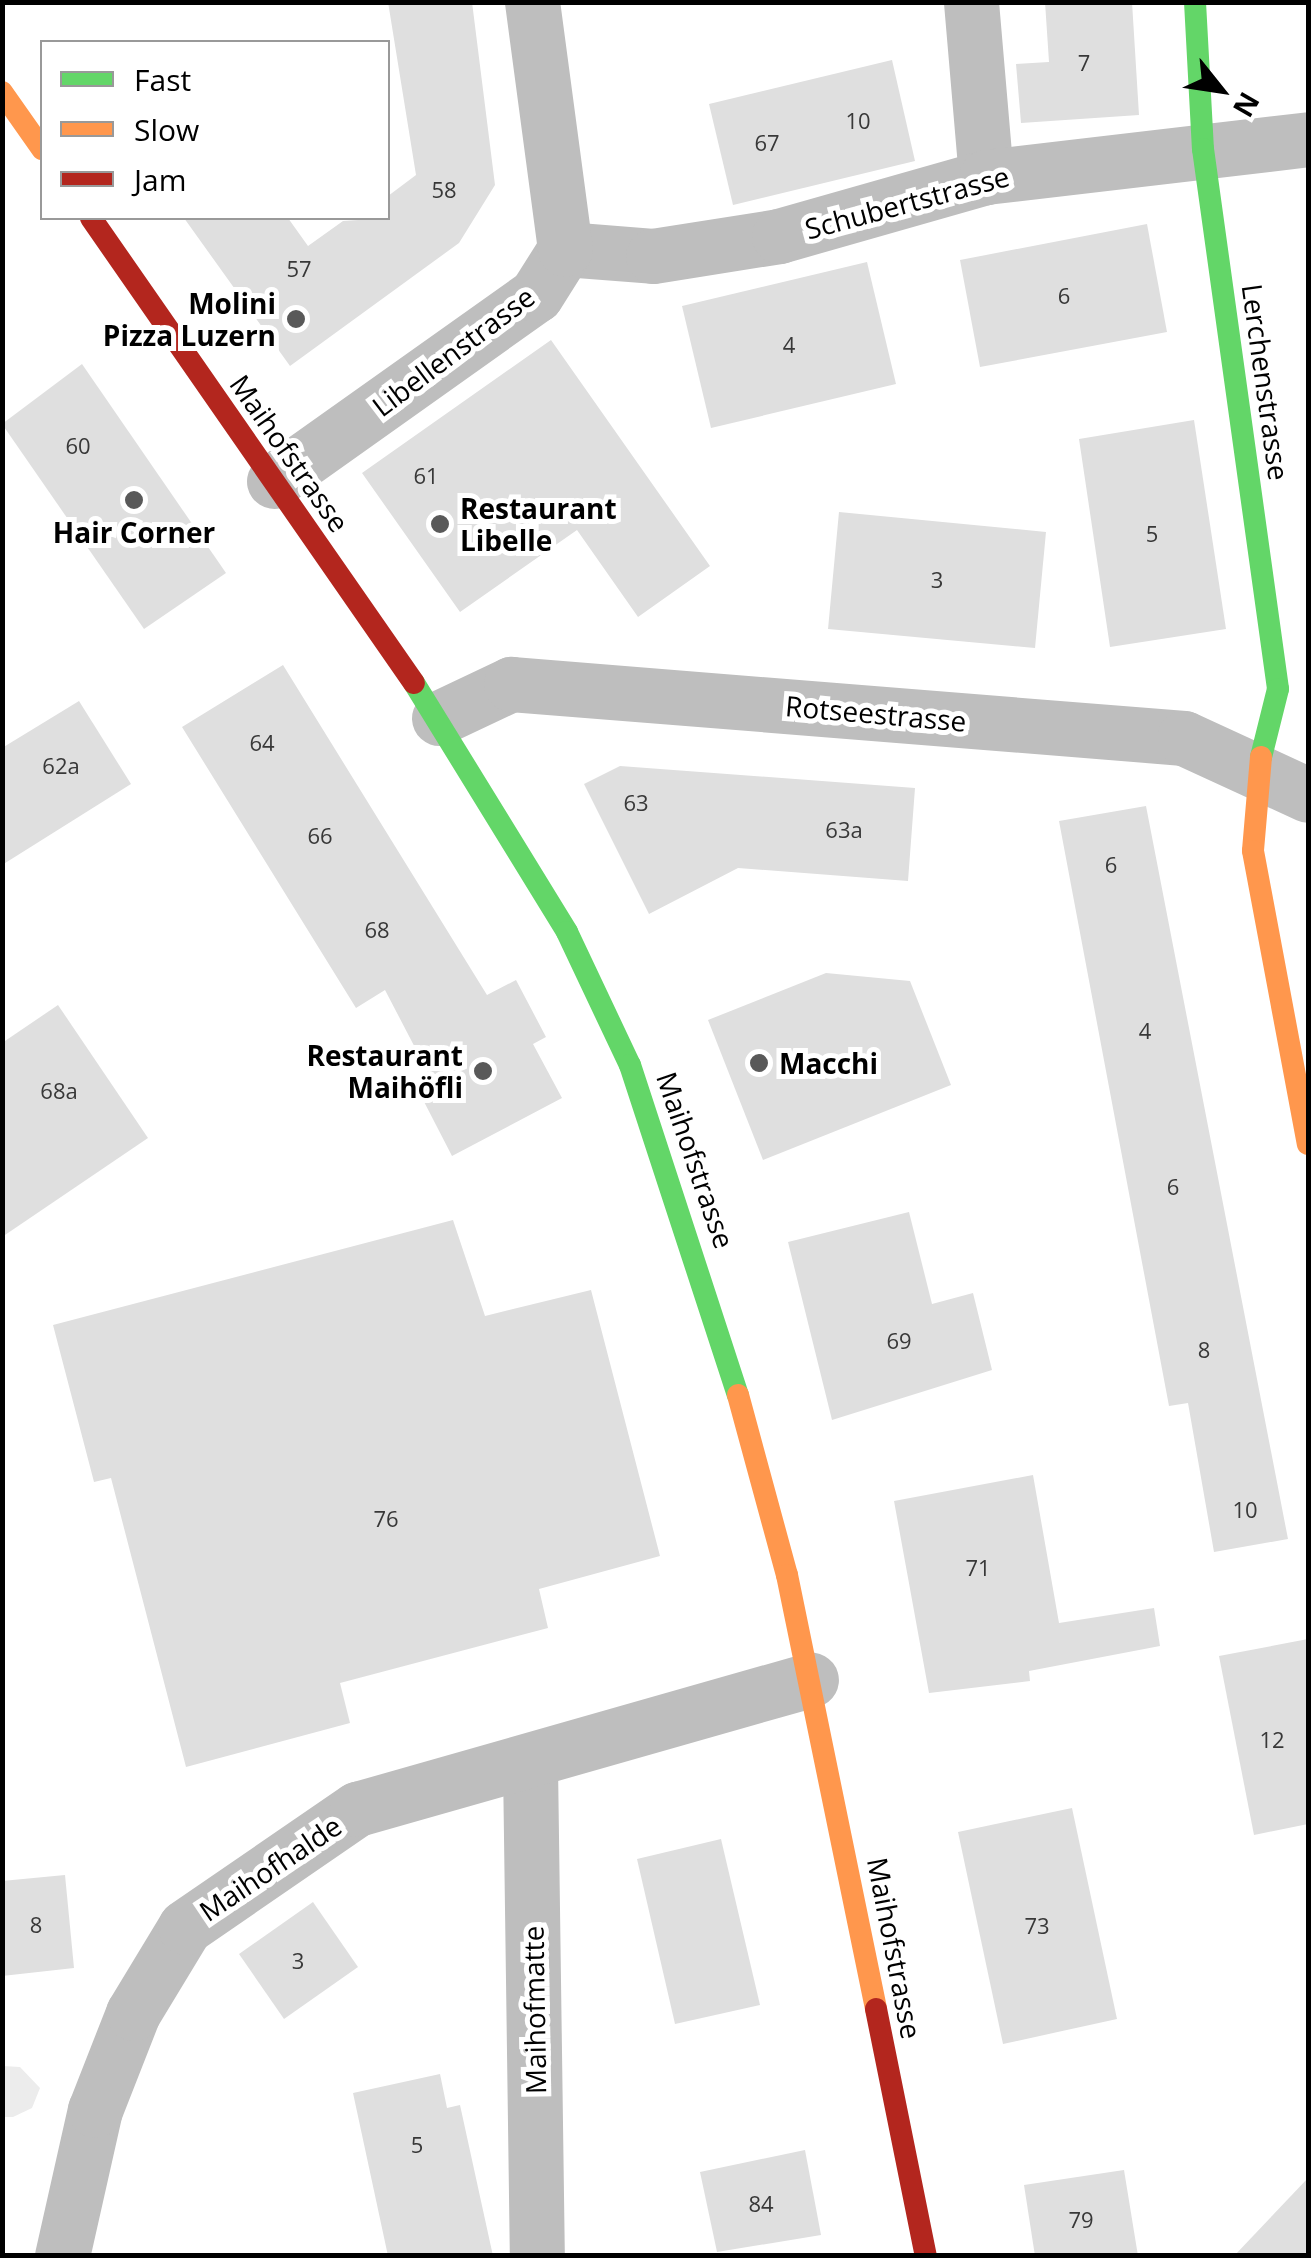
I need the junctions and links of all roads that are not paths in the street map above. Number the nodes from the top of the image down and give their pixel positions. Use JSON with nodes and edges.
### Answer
{"nodes":[{"id":1,"x":532,"y":2,"type":"edge"},
{"id":2,"x":971,"y":2,"type":"edge"},
{"id":3,"x":1195,"y":2,"type":"edge"},
{"id":4,"x":2,"y":92,"type":"edge"},
{"id":5,"x":1308,"y":138,"type":"edge"},
{"id":6,"x":40,"y":145,"type":"edge"},
{"id":7,"x":1203,"y":150,"type":"junction"},
{"id":8,"x":986,"y":177,"type":"junction"},
{"id":9,"x":92,"y":220,"type":"edge"},
{"id":10,"x":565,"y":249,"type":"junction"},
{"id":11,"x":274,"y":482,"type":"junction"},
{"id":12,"x":1293,"y":693,"type":"edge"},
{"id":13,"x":439,"y":718,"type":"junction"},
{"id":14,"x":1258,"y":768,"type":"junction"},
{"id":15,"x":1308,"y":795,"type":"edge"},
{"id":16,"x":1308,"y":1144,"type":"edge"},
{"id":17,"x":810,"y":1680,"type":"junction"},
{"id":18,"x":530,"y":1765,"type":"junction"},
{"id":19,"x":62,"y":2256,"type":"edge"},
{"id":20,"x":537,"y":2256,"type":"edge"},
{"id":21,"x":926,"y":2256,"type":"edge"}],
"edges":[{"from":1,"to":10,"type":"street"},
{"from":2,"to":8,"type":"street"},
{"from":3,"to":7,"type":"main road","name":"Lerchenstrasse"},
{"from":4,"to":6,"type":"main road"},
{"from":5,"to":7,"type":"street","name":"Schubertstrasse"},
{"from":7,"to":8,"type":"street","name":"Schubertstrasse"},
{"from":7,"to":12,"type":"main road","name":"Lerchenstrasse"},
{"from":8,"to":10,"type":"street","name":"Schubertstrasse"},
{"from":9,"to":11,"type":"main road","name":"Maihofstrasse"},
{"from":10,"to":11,"type":"street","name":"Libellenstrasse"},
{"from":11,"to":13,"type":"main road","name":"Maihofstrasse"},
{"from":12,"to":14,"type":"main road","name":"Lerchenstrasse"},
{"from":13,"to":14,"type":"street","name":"Rotseestrasse"},
{"from":13,"to":17,"type":"main road","name":"Maihofstrasse"},
{"from":14,"to":15,"type":"street","name":"Rotseestrasse"},
{"from":14,"to":16,"type":"main road","name":"Lerchenstrasse"},
{"from":17,"to":18,"type":"street","name":"Maihofhalde"},
{"from":17,"to":21,"type":"main road","name":"Maihofstrasse"},
{"from":18,"to":19,"type":"street","name":"Maihofhalde"},
{"from":18,"to":20,"type":"street","name":"Maihofmatte"}]}
